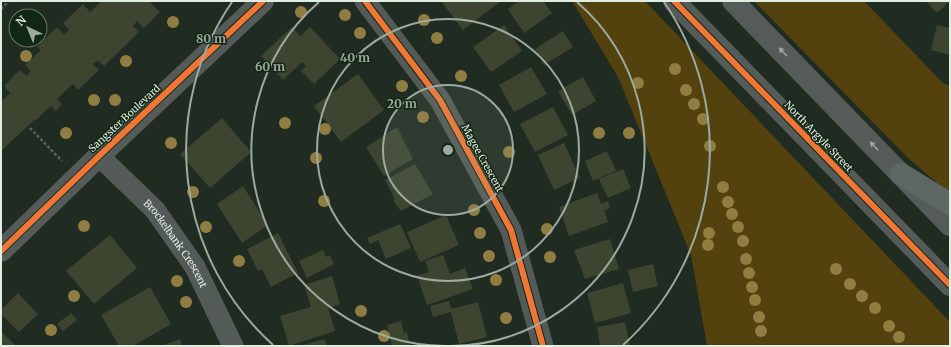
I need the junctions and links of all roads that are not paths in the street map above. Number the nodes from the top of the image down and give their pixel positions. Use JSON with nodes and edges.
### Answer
{"nodes":[{"id":1,"x":263,"y":1,"type":"edge"},
{"id":2,"x":365,"y":1,"type":"edge"},
{"id":3,"x":674,"y":1,"type":"edge"},
{"id":4,"x":734,"y":1,"type":"edge"},
{"id":5,"x":99,"y":156,"type":"junction"},
{"id":6,"x":901,"y":174,"type":"junction"},
{"id":7,"x":950,"y":204,"type":"edge"},
{"id":8,"x":950,"y":225,"type":"edge"},
{"id":9,"x":1,"y":251,"type":"edge"},
{"id":10,"x":950,"y":285,"type":"edge"},
{"id":11,"x":233,"y":346,"type":"edge"},
{"id":12,"x":542,"y":346,"type":"edge"}],
"edges":[{"from":1,"to":5,"type":"street","name":"Sangster Boulevard"},
{"from":2,"to":12,"type":"street","name":"Magee Crescent"},
{"from":3,"to":10,"type":"street","name":"North Argyle Street"},
{"from":6,"to":4,"type":"street","one_way":true},
{"from":5,"to":9,"type":"street","name":"Sangster Boulevard"},
{"from":5,"to":11,"type":"street","name":"Brockelbank Crescent"},
{"from":6,"to":7,"type":"highway"},
{"from":6,"to":8,"type":"street"}]}
